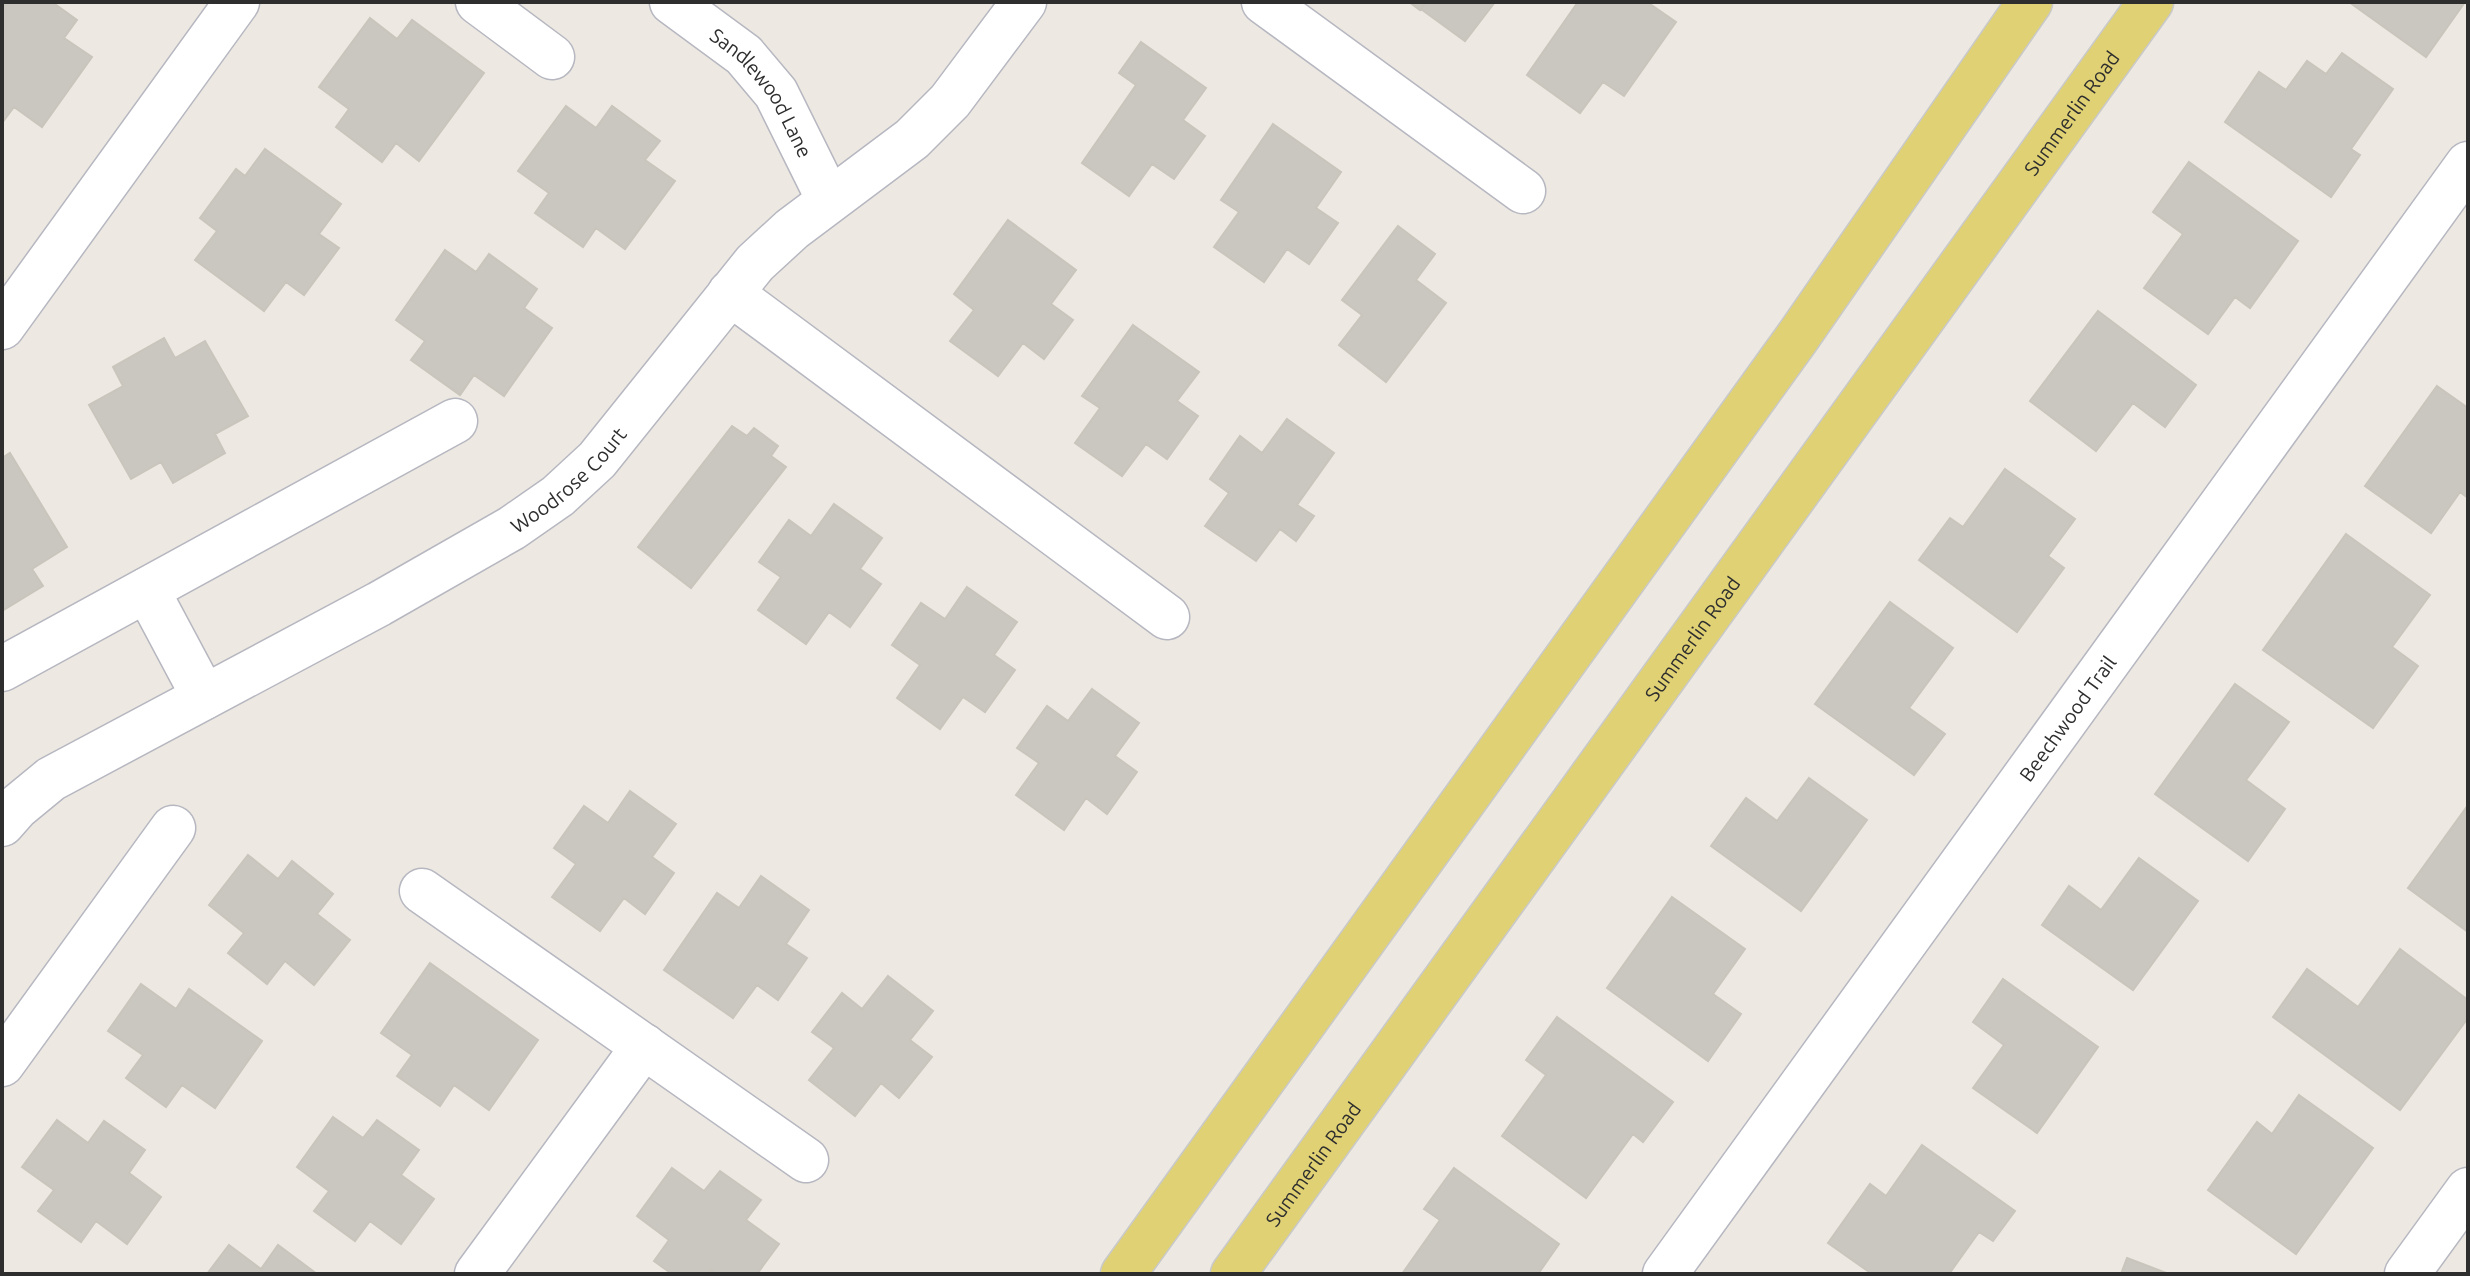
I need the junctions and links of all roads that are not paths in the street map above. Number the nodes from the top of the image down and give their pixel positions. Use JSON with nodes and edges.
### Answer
{"nodes":[{"id":1,"x":237,"y":2,"type":"edge"},
{"id":2,"x":478,"y":2,"type":"edge"},
{"id":3,"x":672,"y":2,"type":"edge"},
{"id":4,"x":1024,"y":2,"type":"edge"},
{"id":5,"x":1264,"y":2,"type":"edge"},
{"id":6,"x":2030,"y":2,"type":"edge"},
{"id":7,"x":2151,"y":2,"type":"edge"},
{"id":8,"x":552,"y":57,"type":"dead end"},
{"id":9,"x":2468,"y":164,"type":"edge"},
{"id":10,"x":1523,"y":191,"type":"dead end"},
{"id":11,"x":829,"y":200,"type":"junction"},
{"id":12,"x":730,"y":293,"type":"junction"},
{"id":13,"x":2,"y":327,"type":"edge"},
{"id":14,"x":455,"y":421,"type":"dead end"},
{"id":15,"x":147,"y":590,"type":"junction"},
{"id":16,"x":1167,"y":617,"type":"dead end"},
{"id":17,"x":2,"y":669,"type":"edge"},
{"id":18,"x":204,"y":697,"type":"junction"},
{"id":19,"x":2,"y":824,"type":"edge"},
{"id":20,"x":173,"y":828,"type":"dead end"},
{"id":21,"x":422,"y":891,"type":"dead end"},
{"id":22,"x":644,"y":1046,"type":"junction"},
{"id":23,"x":2,"y":1064,"type":"edge"},
{"id":24,"x":806,"y":1160,"type":"dead end"},
{"id":25,"x":2468,"y":1190,"type":"edge"},
{"id":26,"x":477,"y":1274,"type":"edge"},
{"id":27,"x":1123,"y":1274,"type":"edge"},
{"id":28,"x":1233,"y":1274,"type":"edge"},
{"id":29,"x":1665,"y":1274,"type":"edge"},
{"id":30,"x":2407,"y":1274,"type":"edge"}],
"edges":[{"from":1,"to":13,"type":"street"},
{"from":2,"to":8,"type":"street"},
{"from":3,"to":11,"type":"street","name":"Sandlewood Lane"},
{"from":4,"to":11,"type":"street","name":"Woodrose Court"},
{"from":5,"to":10,"type":"street"},
{"from":6,"to":27,"type":"main road"},
{"from":7,"to":28,"type":"main road","name":"Summerlin Road"},
{"from":9,"to":29,"type":"street","name":"Beechwood Trail"},
{"from":11,"to":12,"type":"street","name":"Woodrose Court"},
{"from":12,"to":16,"type":"street"},
{"from":12,"to":18,"type":"street","name":"Woodrose Court"},
{"from":14,"to":15,"type":"street"},
{"from":15,"to":17,"type":"street"},
{"from":15,"to":18,"type":"street"},
{"from":18,"to":19,"type":"street","name":"Woodrose Court"},
{"from":20,"to":23,"type":"street"},
{"from":21,"to":22,"type":"street"},
{"from":22,"to":24,"type":"street"},
{"from":22,"to":26,"type":"street"},
{"from":25,"to":30,"type":"street"}]}
